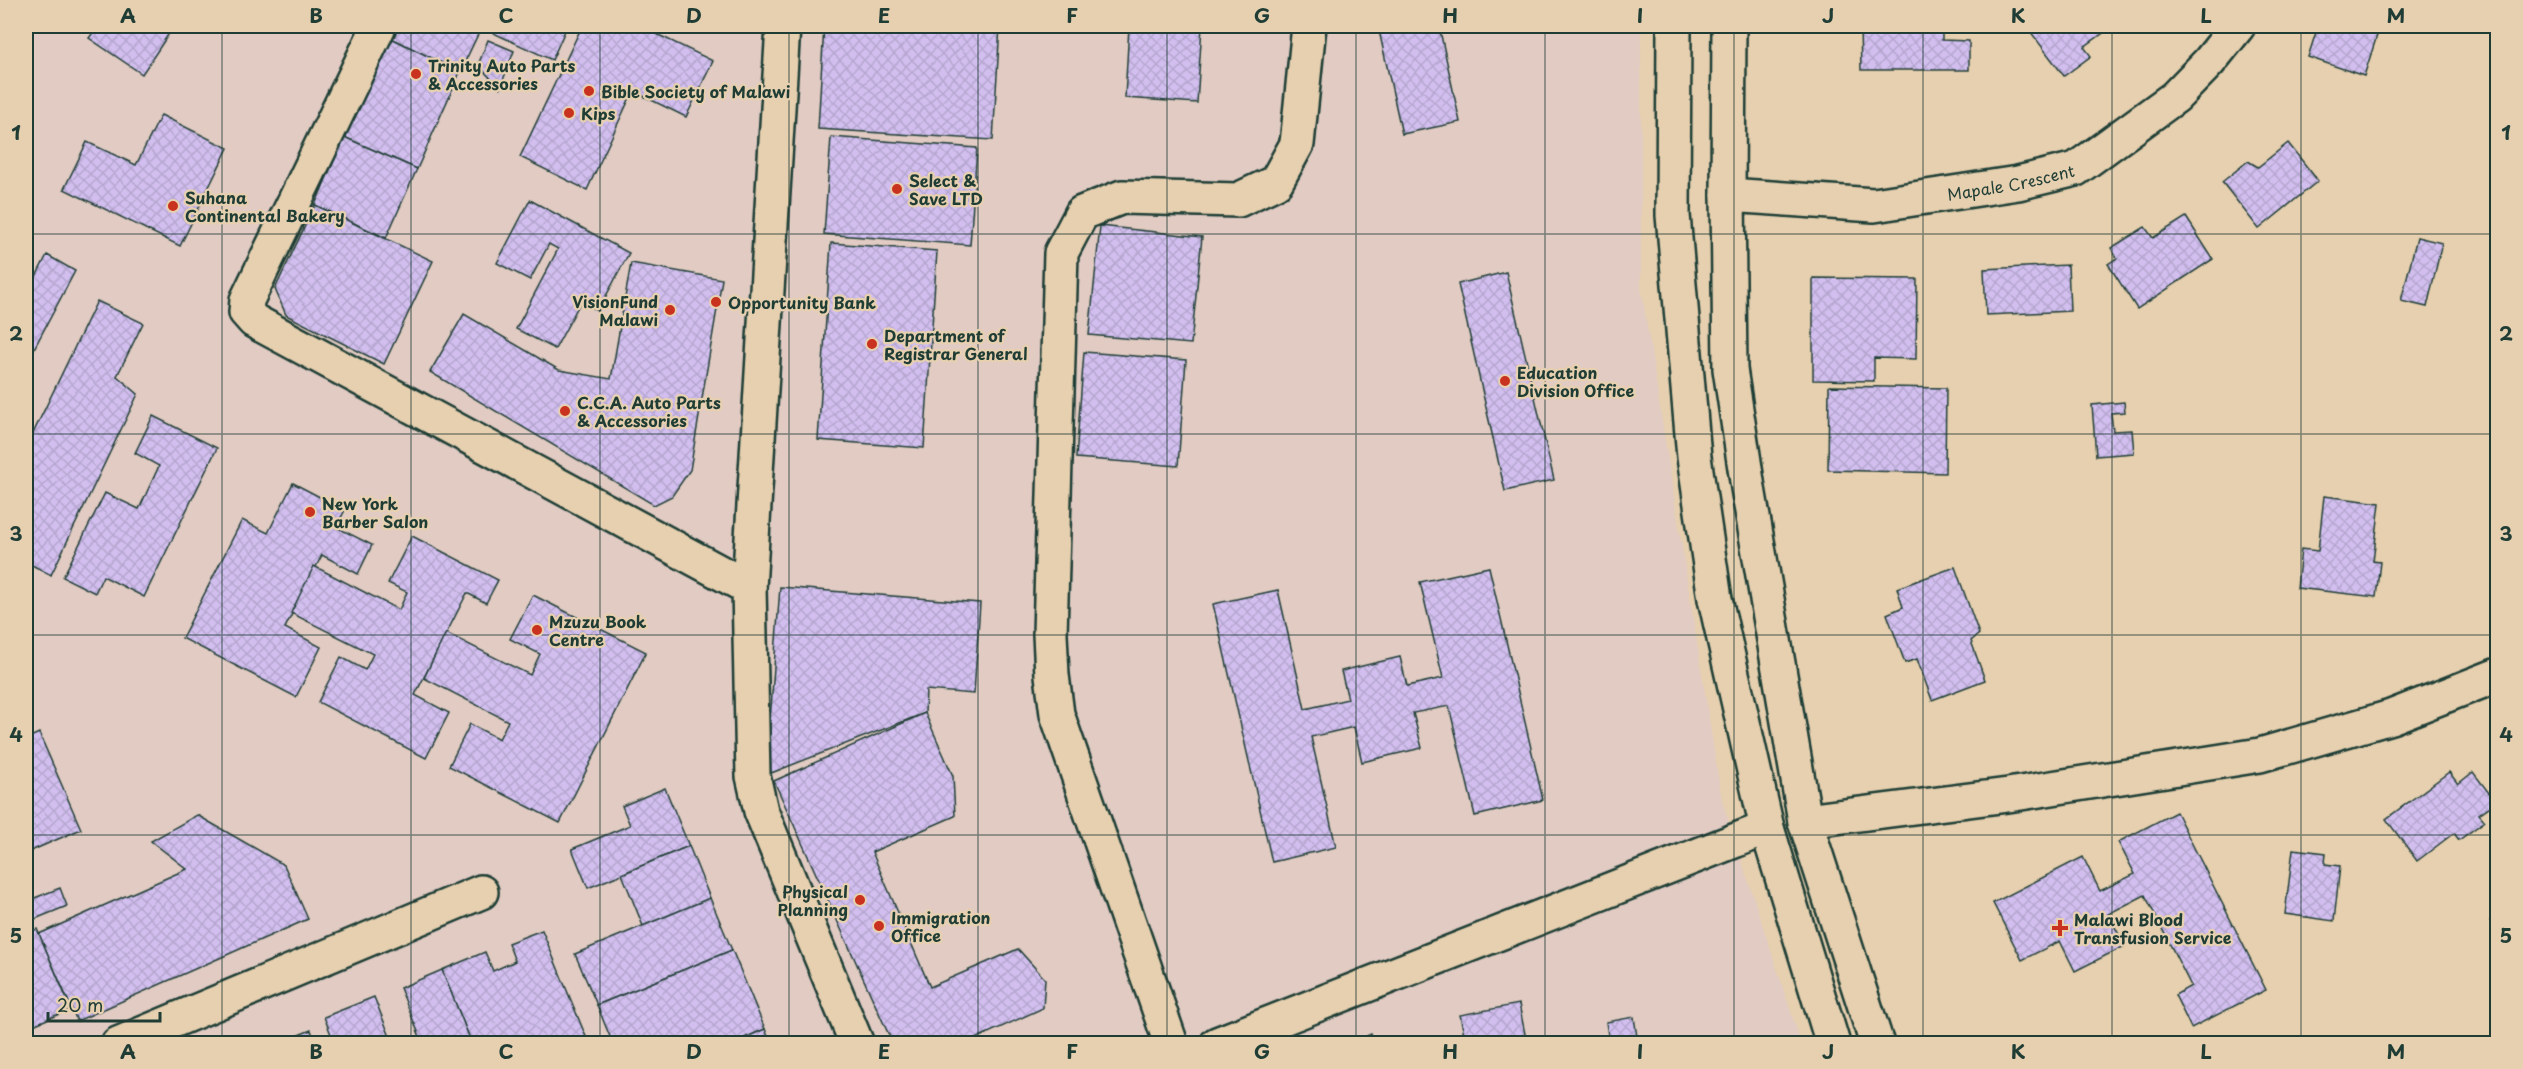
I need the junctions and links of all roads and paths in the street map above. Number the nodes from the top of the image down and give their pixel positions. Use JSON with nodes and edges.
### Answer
{"nodes":[{"id":1,"x":379,"y":26,"type":"edge"},
{"id":2,"x":783,"y":26,"type":"edge"},
{"id":3,"x":1309,"y":26,"type":"edge"},
{"id":4,"x":1674,"y":26,"type":"edge"},
{"id":5,"x":1729,"y":26,"type":"edge"},
{"id":6,"x":2238,"y":26,"type":"edge"},
{"id":7,"x":1728,"y":195,"type":"junction"},
{"id":8,"x":749,"y":588,"type":"junction"},
{"id":9,"x":2498,"y":675,"type":"edge"},
{"id":10,"x":1805,"y":821,"type":"junction"},
{"id":11,"x":1767,"y":828,"type":"junction"},
{"id":12,"x":481,"y":892,"type":"dead end"},
{"id":13,"x":1221,"y":1043,"type":"edge"},
{"id":14,"x":118,"y":1044,"type":"edge"},
{"id":15,"x":857,"y":1044,"type":"edge"},
{"id":16,"x":1171,"y":1044,"type":"edge"},
{"id":17,"x":1833,"y":1044,"type":"edge"},
{"id":18,"x":1877,"y":1044,"type":"edge"}],
"edges":[{"from":1,"to":8,"type":"main road"},
{"from":2,"to":8,"type":"main road"},
{"from":3,"to":16,"type":"main road"},
{"from":4,"to":11,"type":"main road"},
{"from":5,"to":7,"type":"main road"},
{"from":6,"to":7,"type":"main road","name":"Mapale Crescent"},
{"from":7,"to":10,"type":"main road"},
{"from":8,"to":15,"type":"main road"},
{"from":9,"to":10,"type":"main road"},
{"from":10,"to":18,"type":"main road"},
{"from":11,"to":13,"type":"main road"},
{"from":11,"to":17,"type":"main road"},
{"from":12,"to":14,"type":"main road"}]}
